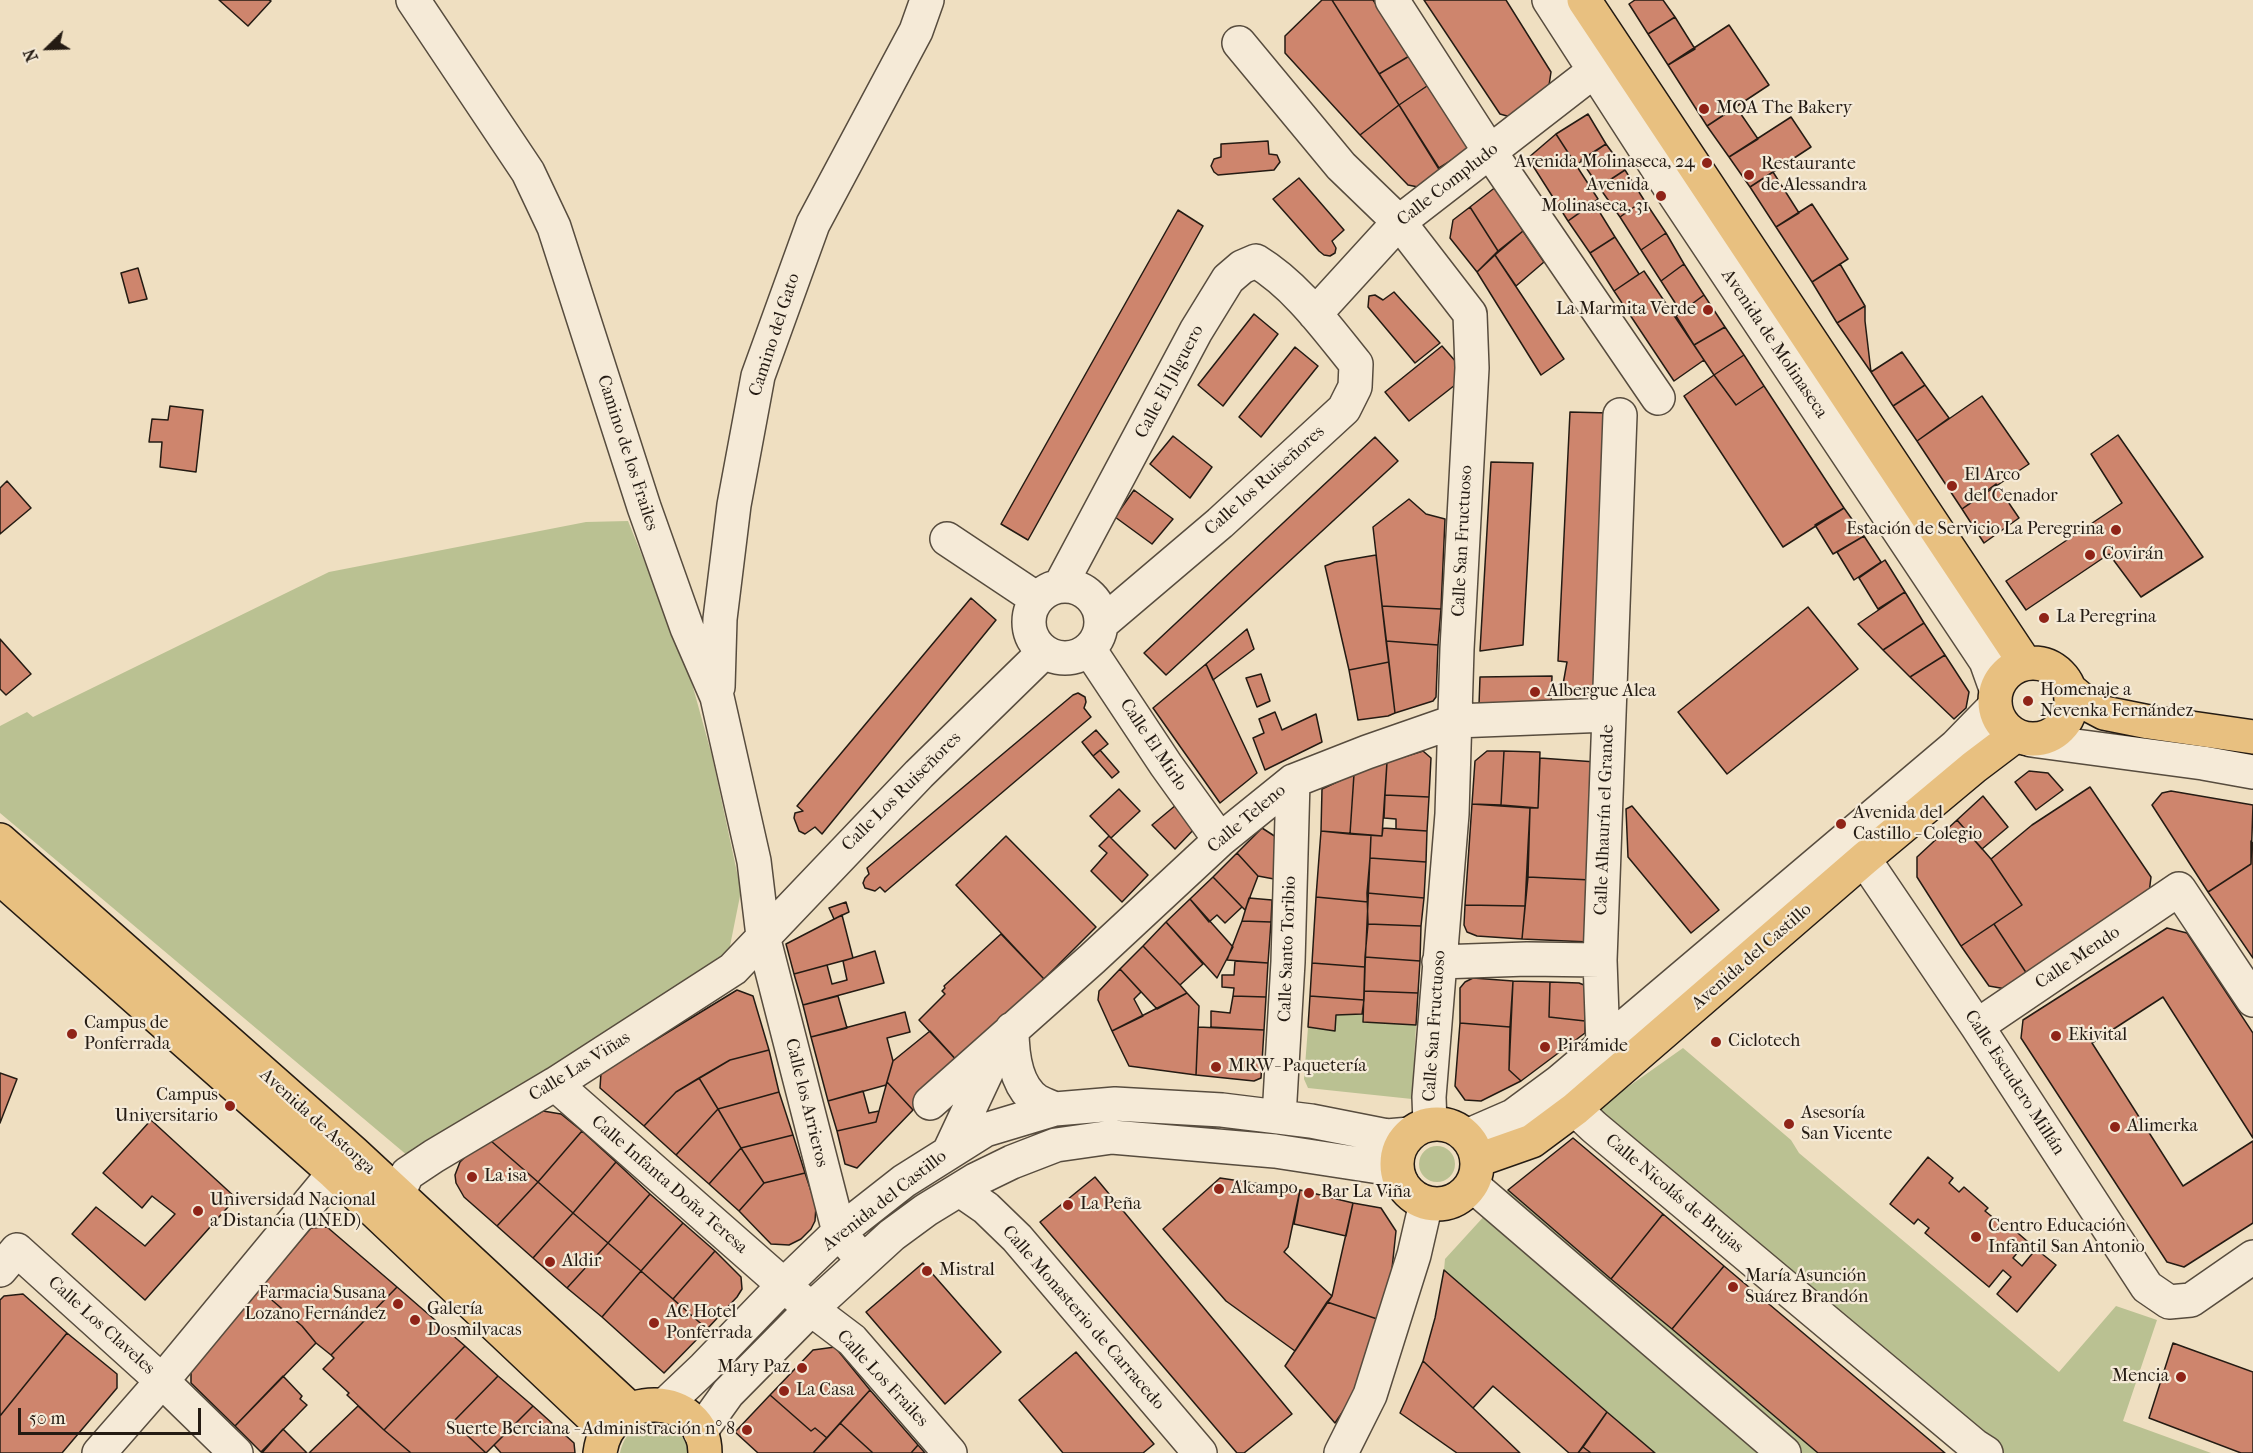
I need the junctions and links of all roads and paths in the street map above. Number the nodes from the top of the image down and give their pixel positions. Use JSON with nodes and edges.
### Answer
{"nodes":[{"id":1,"x":414,"y":0,"type":"edge"},
{"id":2,"x":927,"y":0,"type":"edge"},
{"id":3,"x":1392,"y":0,"type":"edge"},
{"id":4,"x":1549,"y":0,"type":"edge"},
{"id":5,"x":1584,"y":0,"type":"edge"},
{"id":6,"x":1239,"y":43,"type":"dead end"},
{"id":7,"x":1607,"y":61,"type":"junction"},
{"id":8,"x":1490,"y":152,"type":"junction"},
{"id":9,"x":1399,"y":222,"type":"junction"},
{"id":10,"x":1315,"y":314,"type":"junction"},
{"id":11,"x":1658,"y":398,"type":"dead end"},
{"id":12,"x":1620,"y":415,"type":"dead end"},
{"id":13,"x":947,"y":539,"type":"dead end"},
{"id":14,"x":1049,"y":593,"type":"junction"},
{"id":15,"x":1095,"y":637,"type":"junction"},
{"id":16,"x":1044,"y":652,"type":"junction"},
{"id":17,"x":2025,"y":663,"type":"junction"},
{"id":18,"x":2069,"y":688,"type":"junction"},
{"id":19,"x":717,"y":697,"type":"junction"},
{"id":20,"x":1995,"y":698,"type":"junction"},
{"id":21,"x":1608,"y":715,"type":"junction"},
{"id":22,"x":1456,"y":721,"type":"junction"},
{"id":23,"x":2253,"y":737,"type":"edge"},
{"id":24,"x":2023,"y":738,"type":"junction"},
{"id":25,"x":2253,"y":772,"type":"edge"},
{"id":26,"x":1293,"y":781,"type":"junction"},
{"id":27,"x":0,"y":840,"type":"edge"},
{"id":28,"x":1220,"y":840,"type":"junction"},
{"id":29,"x":1864,"y":859,"type":"junction"},
{"id":30,"x":0,"y":878,"type":"edge"},
{"id":31,"x":763,"y":936,"type":"junction"},
{"id":32,"x":1600,"y":960,"type":"junction"},
{"id":33,"x":1439,"y":962,"type":"junction"},
{"id":34,"x":2253,"y":1000,"type":"edge"},
{"id":35,"x":1977,"y":1026,"type":"junction"},
{"id":36,"x":1012,"y":1029,"type":"junction"},
{"id":37,"x":1603,"y":1045,"type":"junction"},
{"id":38,"x":555,"y":1084,"type":"junction"},
{"id":39,"x":930,"y":1103,"type":"dead end"},
{"id":40,"x":1055,"y":1109,"type":"junction"},
{"id":41,"x":1579,"y":1114,"type":"junction"},
{"id":42,"x":1279,"y":1117,"type":"junction"},
{"id":43,"x":1420,"y":1129,"type":"junction"},
{"id":44,"x":950,"y":1150,"type":"junction"},
{"id":45,"x":1472,"y":1160,"type":"junction"},
{"id":46,"x":334,"y":1173,"type":"junction"},
{"id":47,"x":1401,"y":1182,"type":"junction"},
{"id":48,"x":960,"y":1190,"type":"junction"},
{"id":49,"x":398,"y":1195,"type":"junction"},
{"id":50,"x":1426,"y":1203,"type":"junction"},
{"id":51,"x":839,"y":1232,"type":"junction"},
{"id":52,"x":2253,"y":1257,"type":"edge"},
{"id":53,"x":9,"y":1260,"type":"edge"},
{"id":54,"x":863,"y":1261,"type":"junction"},
{"id":55,"x":784,"y":1285,"type":"junction"},
{"id":56,"x":811,"y":1309,"type":"junction"},
{"id":57,"x":162,"y":1381,"type":"junction"},
{"id":58,"x":665,"y":1405,"type":"junction"},
{"id":59,"x":612,"y":1431,"type":"edge"},
{"id":60,"x":702,"y":1443,"type":"edge"},
{"id":61,"x":99,"y":1453,"type":"edge"},
{"id":62,"x":236,"y":1453,"type":"edge"},
{"id":63,"x":950,"y":1453,"type":"edge"},
{"id":64,"x":1200,"y":1453,"type":"edge"},
{"id":65,"x":1341,"y":1453,"type":"edge"},
{"id":66,"x":1784,"y":1453,"type":"edge"},
{"id":67,"x":1986,"y":1453,"type":"edge"}],
"edges":[{"from":1,"to":19,"type":"street","name":"Camino de los Frailes"},
{"from":2,"to":19,"type":"street","name":"Camino del Gato"},
{"from":3,"to":8,"type":"street"},
{"from":4,"to":7,"type":"street","name":"Avenida de Molinaseca"},
{"from":5,"to":7,"type":"main road","name":"Avenida de Molinaseca"},
{"from":6,"to":9,"type":"street","name":"Calle San Fructuoso"},
{"from":7,"to":8,"type":"street","name":"Calle Compludo"},
{"from":7,"to":17,"type":"main road","name":"Avenida de Molinaseca"},
{"from":7,"to":20,"type":"street","name":"Avenida de Molinaseca"},
{"from":8,"to":9,"type":"street","name":"Calle Compludo"},
{"from":8,"to":11,"type":"street"},
{"from":9,"to":10,"type":"street","name":"Calle Compludo"},
{"from":9,"to":22,"type":"street","name":"Calle San Fructuoso"},
{"from":10,"to":14,"type":"street","name":"Calle El Jilguero"},
{"from":10,"to":15,"type":"street","name":"Calle los Ruiseñores"},
{"from":12,"to":21,"type":"street","name":"Calle Alhaurín el Grande"},
{"from":13,"to":14,"type":"street"},
{"from":14,"to":15,"type":"street"},
{"from":14,"to":16,"type":"street"},
{"from":15,"to":16,"type":"street"},
{"from":15,"to":28,"type":"street","name":"Calle El Mirlo"},
{"from":16,"to":31,"type":"street","name":"Calle Los Ruiseñores"},
{"from":17,"to":18,"type":"main road"},
{"from":17,"to":20,"type":"main road"},
{"from":18,"to":23,"type":"main road"},
{"from":18,"to":24,"type":"main road"},
{"from":19,"to":31,"type":"street","name":"Camino de los Frailes"},
{"from":20,"to":24,"type":"main road"},
{"from":20,"to":37,"type":"street","name":"Avenida del Castillo"},
{"from":21,"to":22,"type":"street","name":"Calle Teleno"},
{"from":21,"to":32,"type":"street","name":"Calle Alhaurín el Grande"},
{"from":22,"to":26,"type":"street","name":"Calle Teleno"},
{"from":22,"to":33,"type":"street","name":"Calle San Fructuoso"},
{"from":24,"to":25,"type":"street"},
{"from":24,"to":29,"type":"main road","name":"Avenida del Castillo"},
{"from":26,"to":28,"type":"street","name":"Calle Teleno"},
{"from":26,"to":42,"type":"street","name":"Calle Santo Toribio"},
{"from":27,"to":49,"type":"main road","name":"Avenida de Astorga"},
{"from":28,"to":36,"type":"street","name":"Calle Teleno"},
{"from":29,"to":35,"type":"street","name":"Calle Escudero Millán"},
{"from":29,"to":41,"type":"main road","name":"Avenida del Castillo"},
{"from":30,"to":46,"type":"main road","name":"Avenida de Astorga"},
{"from":31,"to":38,"type":"street","name":"Calle Las Viñas"},
{"from":31,"to":51,"type":"street","name":"Calle los Arrieros"},
{"from":32,"to":33,"type":"street"},
{"from":32,"to":37,"type":"street","name":"Calle Alhaurín el Grande"},
{"from":33,"to":43,"type":"street","name":"Calle San Fructuoso"},
{"from":34,"to":35,"type":"street","name":"Calle Mendo"},
{"from":35,"to":52,"type":"street","name":"Calle Escudero Millán"},
{"from":36,"to":39,"type":"street","name":"Calle Teleno"},
{"from":36,"to":40,"type":"street"},
{"from":36,"to":44,"type":"street","name":"Calle Teleno"},
{"from":37,"to":45,"type":"street","name":"Avenida del Castillo"},
{"from":38,"to":49,"type":"street","name":"Calle Las Viñas"},
{"from":38,"to":55,"type":"street","name":"Calle Infanta Doña Teresa"},
{"from":40,"to":42,"type":"street","name":"Avenida del Castillo"},
{"from":40,"to":44,"type":"street","name":"Avenida del Castillo"},
{"from":41,"to":45,"type":"main road","name":"Avenida del Castillo"},
{"from":41,"to":67,"type":"street","name":"Calle Nicolás de Brujas"},
{"from":42,"to":43,"type":"street","name":"Avenida del Castillo"},
{"from":43,"to":45,"type":"main road"},
{"from":43,"to":47,"type":"main road"},
{"from":44,"to":51,"type":"street","name":"Avenida del Castillo"},
{"from":45,"to":50,"type":"main road"},
{"from":45,"to":66,"type":"street"},
{"from":46,"to":57,"type":"street"},
{"from":46,"to":59,"type":"main road","name":"Avenida de Astorga"},
{"from":47,"to":48,"type":"street","name":"Avenida del Castillo"},
{"from":47,"to":50,"type":"main road"},
{"from":48,"to":54,"type":"street","name":"Avenida del Castillo"},
{"from":48,"to":64,"type":"street","name":"Calle Monasterio de Carracedo"},
{"from":49,"to":59,"type":"main road","name":"Avenida de Astorga"},
{"from":50,"to":65,"type":"street"},
{"from":51,"to":54,"type":"street","name":"Calle los Arrieros"},
{"from":51,"to":55,"type":"street","name":"Avenida del Castillo"},
{"from":53,"to":57,"type":"street","name":"Calle Los Claveles"},
{"from":54,"to":56,"type":"street","name":"Avenida del Castillo"},
{"from":55,"to":56,"type":"street","name":"Calle Los Frailes"},
{"from":55,"to":58,"type":"street","name":"Avenida del Castillo"},
{"from":56,"to":60,"type":"street","name":"Avenida del Castillo"},
{"from":56,"to":63,"type":"street","name":"Calle Los Frailes"},
{"from":57,"to":61,"type":"street"},
{"from":57,"to":62,"type":"street","name":"Calle Los Claveles"},
{"from":58,"to":59,"type":"main road"},
{"from":58,"to":60,"type":"main road"}]}
